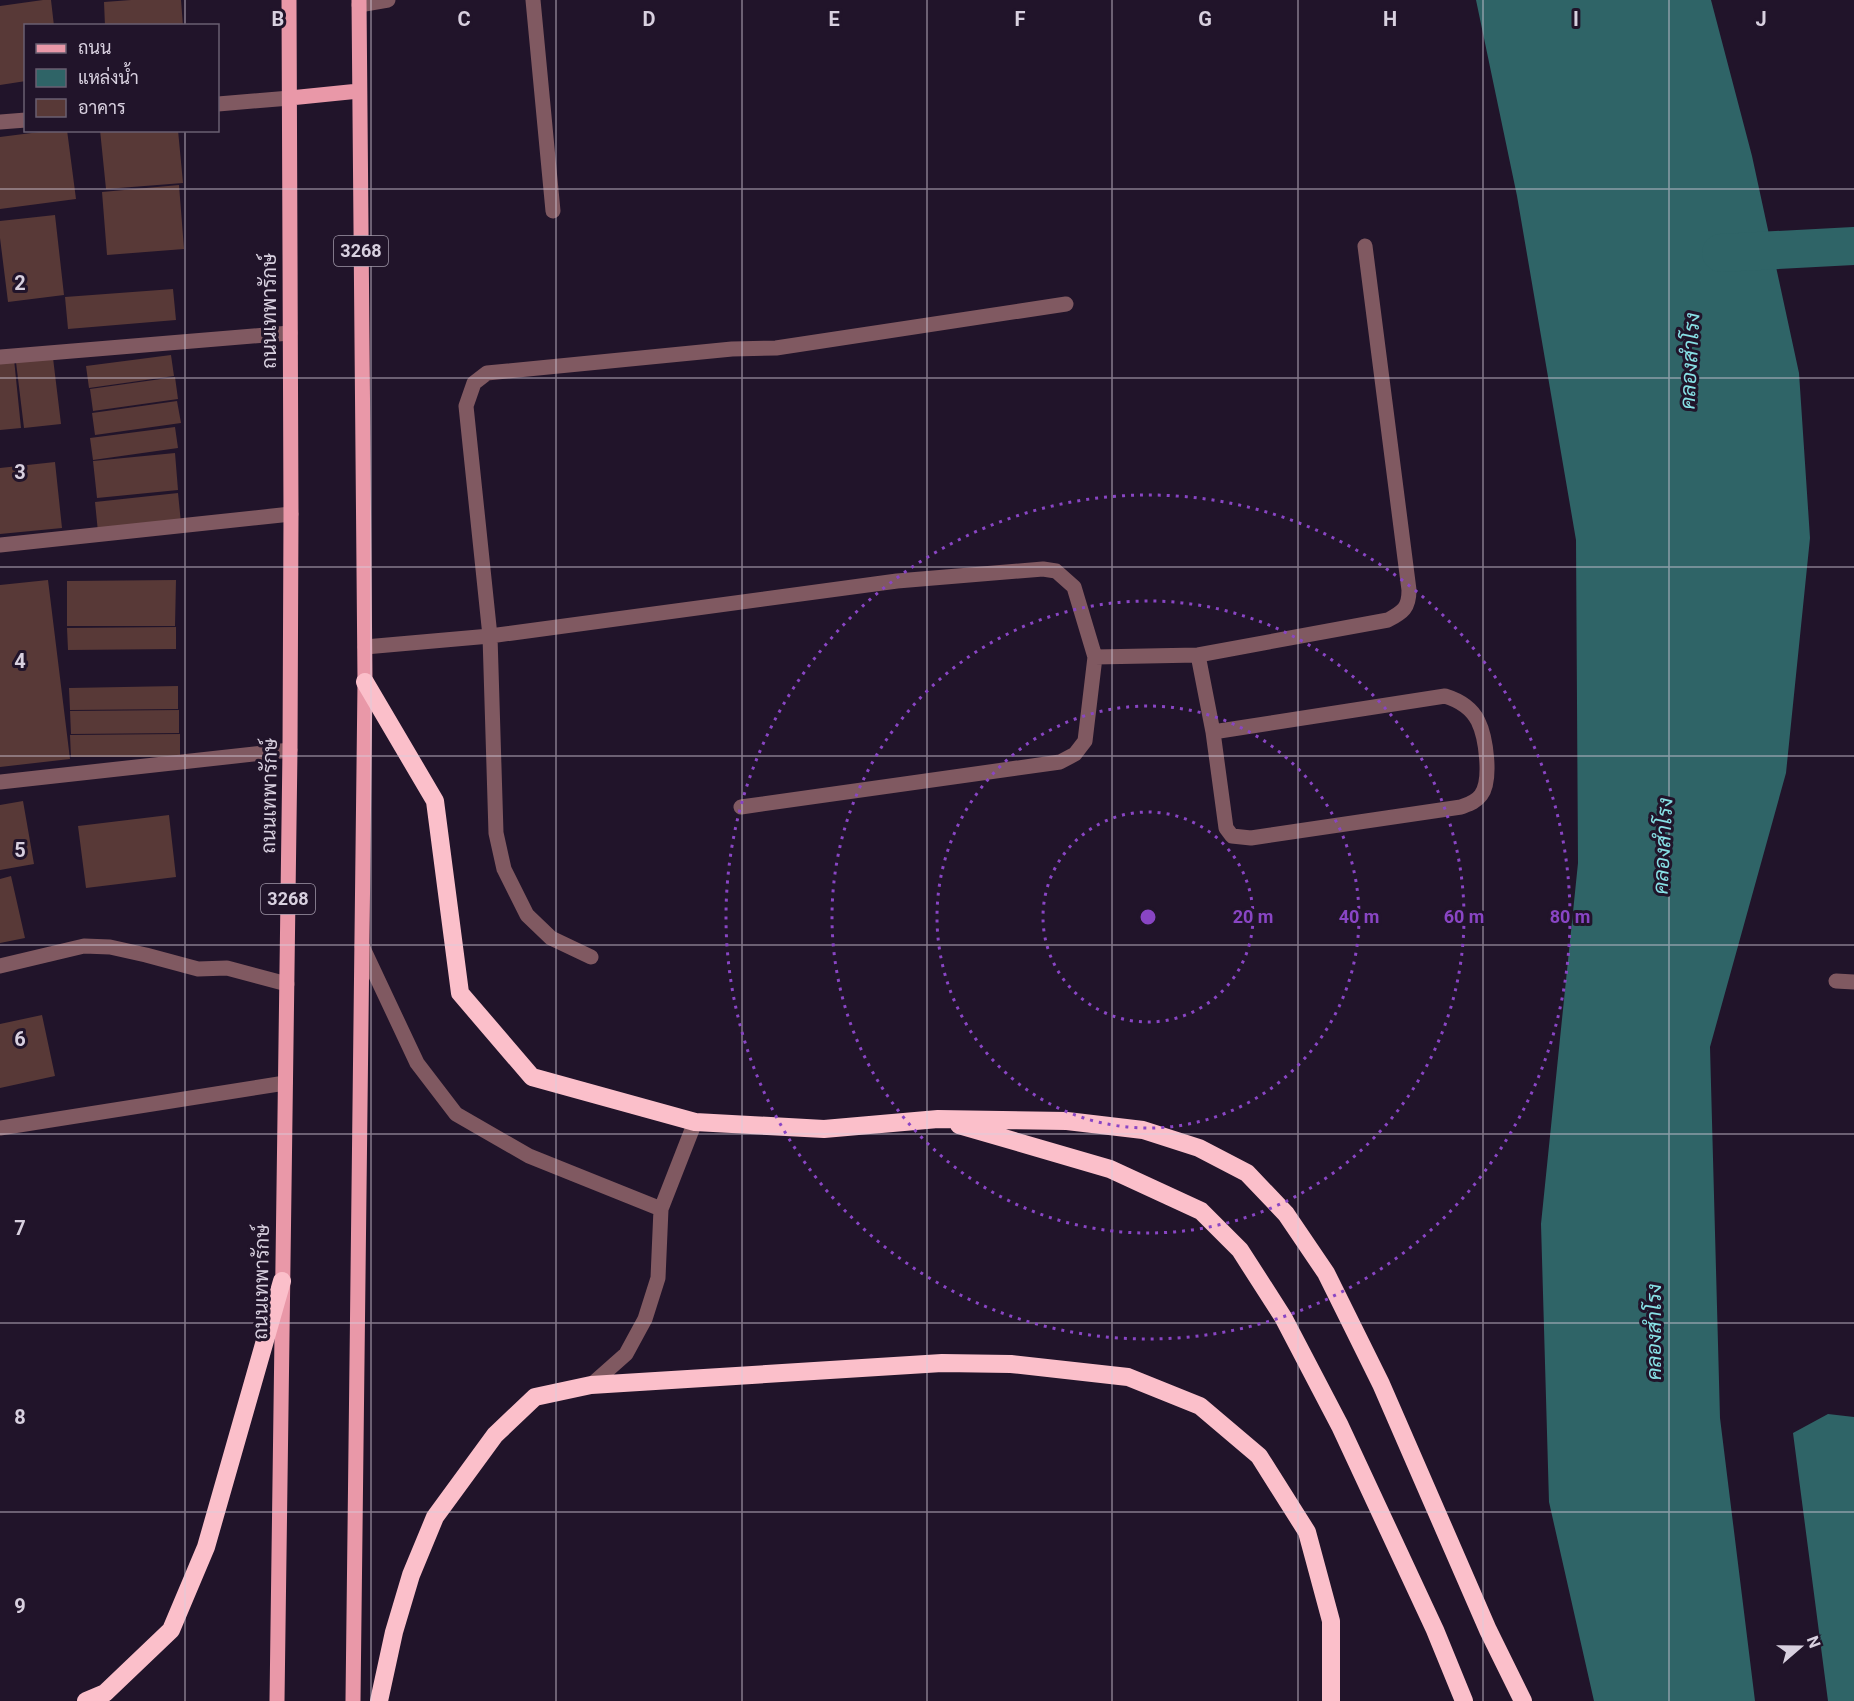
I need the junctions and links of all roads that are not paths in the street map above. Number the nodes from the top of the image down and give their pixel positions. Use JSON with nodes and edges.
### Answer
{"nodes":[{"id":1,"x":289,"y":0,"type":"edge"},
{"id":2,"x":388,"y":0,"type":"edge"},
{"id":3,"x":533,"y":0,"type":"edge"},
{"id":4,"x":359,"y":3,"type":"edge"},
{"id":5,"x":359,"y":91,"type":"junction"},
{"id":6,"x":290,"y":98,"type":"junction"},
{"id":7,"x":219,"y":104,"type":"edge"},
{"id":8,"x":24,"y":120,"type":"edge"},
{"id":9,"x":0,"y":122,"type":"edge"},
{"id":10,"x":553,"y":211,"type":"dead end"},
{"id":11,"x":1365,"y":246,"type":"dead end"},
{"id":12,"x":1066,"y":304,"type":"dead end"},
{"id":13,"x":290,"y":333,"type":"junction"},
{"id":14,"x":0,"y":357,"type":"edge"},
{"id":15,"x":291,"y":514,"type":"junction"},
{"id":16,"x":0,"y":546,"type":"edge"},
{"id":17,"x":490,"y":636,"type":"junction"},
{"id":18,"x":365,"y":647,"type":"junction"},
{"id":19,"x":1198,"y":655,"type":"junction"},
{"id":20,"x":1095,"y":657,"type":"junction"},
{"id":21,"x":365,"y":682,"type":"junction"},
{"id":22,"x":1213,"y":732,"type":"junction"},
{"id":23,"x":290,"y":750,"type":"junction"},
{"id":24,"x":0,"y":782,"type":"edge"},
{"id":25,"x":741,"y":807,"type":"dead end"},
{"id":26,"x":362,"y":946,"type":"junction"},
{"id":27,"x":591,"y":957,"type":"dead end"},
{"id":28,"x":0,"y":966,"type":"edge"},
{"id":29,"x":1836,"y":981,"type":"dead end"},
{"id":30,"x":1854,"y":982,"type":"edge"},
{"id":31,"x":287,"y":984,"type":"junction"},
{"id":32,"x":285,"y":1083,"type":"junction"},
{"id":33,"x":938,"y":1119,"type":"junction"},
{"id":34,"x":695,"y":1122,"type":"junction"},
{"id":35,"x":0,"y":1128,"type":"edge"},
{"id":36,"x":661,"y":1209,"type":"junction"},
{"id":37,"x":282,"y":1281,"type":"junction"},
{"id":38,"x":591,"y":1385,"type":"junction"},
{"id":39,"x":86,"y":1701,"type":"edge"},
{"id":40,"x":278,"y":1701,"type":"edge"},
{"id":41,"x":353,"y":1701,"type":"edge"},
{"id":42,"x":379,"y":1701,"type":"edge"},
{"id":43,"x":1331,"y":1701,"type":"edge"},
{"id":44,"x":1464,"y":1701,"type":"edge"},
{"id":45,"x":1523,"y":1701,"type":"edge"}],
"edges":[{"from":1,"to":6,"type":"main road","name":"ถนนเทพารักษ์","number":"3268"},
{"from":2,"to":4,"type":"street"},
{"from":3,"to":10,"type":"street"},
{"from":4,"to":5,"type":"main road","number":"3268"},
{"from":5,"to":6,"type":"main road"},
{"from":5,"to":18,"type":"main road","number":"3268"},
{"from":6,"to":7,"type":"street"},
{"from":6,"to":13,"type":"main road","name":"ถนนเทพารักษ์","number":"3268"},
{"from":8,"to":9,"type":"street"},
{"from":11,"to":19,"type":"street"},
{"from":12,"to":17,"type":"street"},
{"from":13,"to":14,"type":"street"},
{"from":13,"to":15,"type":"main road","name":"ถนนเทพารักษ์","number":"3268"},
{"from":15,"to":16,"type":"street"},
{"from":15,"to":23,"type":"main road","name":"ถนนเทพารักษ์","number":"3268"},
{"from":17,"to":18,"type":"street"},
{"from":17,"to":20,"type":"street"},
{"from":17,"to":27,"type":"street"},
{"from":18,"to":21,"type":"main road","number":"3268"},
{"from":19,"to":20,"type":"street"},
{"from":19,"to":22,"type":"street"},
{"from":20,"to":25,"type":"street"},
{"from":21,"to":26,"type":"main road","number":"3268"},
{"from":21,"to":34,"type":"highway"},
{"from":22,"to":22,"type":"street"},
{"from":23,"to":24,"type":"street"},
{"from":23,"to":31,"type":"main road","name":"ถนนเทพารักษ์","number":"3268"},
{"from":26,"to":36,"type":"street"},
{"from":26,"to":41,"type":"main road","number":"3268"},
{"from":28,"to":31,"type":"street"},
{"from":29,"to":30,"type":"street"},
{"from":31,"to":32,"type":"main road","name":"ถนนเทพารักษ์","number":"3268"},
{"from":32,"to":35,"type":"street"},
{"from":32,"to":37,"type":"main road","name":"ถนนเทพารักษ์","number":"3268"},
{"from":33,"to":34,"type":"highway"},
{"from":33,"to":44,"type":"highway"},
{"from":33,"to":45,"type":"highway"},
{"from":34,"to":36,"type":"street"},
{"from":36,"to":38,"type":"street"},
{"from":37,"to":39,"type":"highway"},
{"from":37,"to":40,"type":"main road","name":"ถนนเทพารักษ์","number":"3268"},
{"from":38,"to":42,"type":"highway"},
{"from":38,"to":43,"type":"highway"}]}
